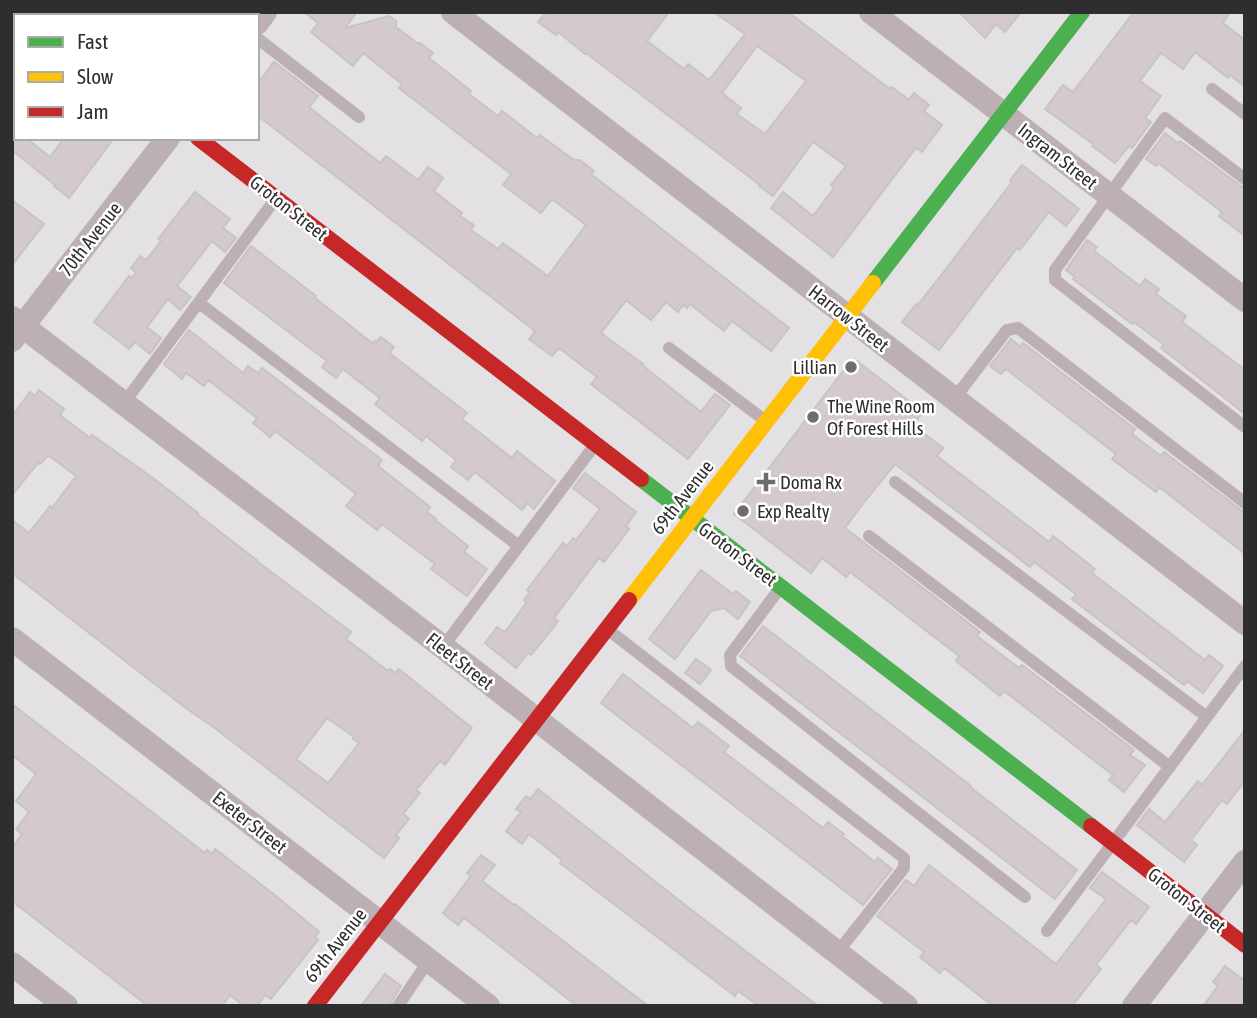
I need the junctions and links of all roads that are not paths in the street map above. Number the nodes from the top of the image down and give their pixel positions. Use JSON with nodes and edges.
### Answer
{"nodes":[{"id":1,"x":453,"y":12,"type":"edge"},
{"id":2,"x":871,"y":12,"type":"edge"},
{"id":3,"x":1082,"y":12,"type":"edge"},
{"id":4,"x":259,"y":40,"type":"edge"},
{"id":5,"x":1212,"y":89,"type":"dead end"},
{"id":6,"x":1245,"y":114,"type":"edge"},
{"id":7,"x":1004,"y":115,"type":"junction"},
{"id":8,"x":359,"y":117,"type":"dead end"},
{"id":9,"x":166,"y":140,"type":"edge"},
{"id":10,"x":201,"y":140,"type":"edge"},
{"id":11,"x":1245,"y":179,"type":"edge"},
{"id":12,"x":1109,"y":195,"type":"junction"},
{"id":13,"x":276,"y":198,"type":"junction"},
{"id":14,"x":1245,"y":300,"type":"edge"},
{"id":15,"x":198,"y":303,"type":"junction"},
{"id":16,"x":848,"y":317,"type":"junction"},
{"id":17,"x":16,"y":328,"type":"edge"},
{"id":18,"x":668,"y":348,"type":"dead end"},
{"id":19,"x":954,"y":399,"type":"junction"},
{"id":20,"x":124,"y":403,"type":"junction"},
{"id":21,"x":766,"y":422,"type":"junction"},
{"id":22,"x":1245,"y":428,"type":"edge"},
{"id":23,"x":595,"y":444,"type":"junction"},
{"id":24,"x":895,"y":482,"type":"dead end"},
{"id":25,"x":1245,"y":503,"type":"edge"},
{"id":26,"x":692,"y":519,"type":"junction"},
{"id":27,"x":869,"y":536,"type":"dead end"},
{"id":28,"x":519,"y":546,"type":"junction"},
{"id":29,"x":781,"y":587,"type":"junction"},
{"id":30,"x":1245,"y":623,"type":"edge"},
{"id":31,"x":607,"y":629,"type":"junction"},
{"id":32,"x":12,"y":639,"type":"edge"},
{"id":33,"x":443,"y":647,"type":"junction"},
{"id":34,"x":1245,"y":666,"type":"edge"},
{"id":35,"x":1207,"y":717,"type":"junction"},
{"id":36,"x":536,"y":721,"type":"junction"},
{"id":37,"x":1170,"y":767,"type":"junction"},
{"id":38,"x":1113,"y":843,"type":"junction"},
{"id":39,"x":1245,"y":862,"type":"edge"},
{"id":40,"x":1025,"y":897,"type":"dead end"},
{"id":41,"x":1205,"y":914,"type":"junction"},
{"id":42,"x":380,"y":922,"type":"junction"},
{"id":43,"x":1047,"y":931,"type":"dead end"},
{"id":44,"x":1245,"y":945,"type":"edge"},
{"id":45,"x":837,"y":953,"type":"junction"},
{"id":46,"x":429,"y":960,"type":"junction"},
{"id":47,"x":12,"y":964,"type":"edge"},
{"id":48,"x":66,"y":1006,"type":"edge"},
{"id":49,"x":315,"y":1006,"type":"edge"},
{"id":50,"x":398,"y":1006,"type":"edge"},
{"id":51,"x":488,"y":1006,"type":"edge"},
{"id":52,"x":906,"y":1006,"type":"edge"},
{"id":53,"x":1134,"y":1006,"type":"edge"}],
"edges":[{"from":1,"to":16,"type":"street","name":"Harrow Street"},
{"from":2,"to":7,"type":"street","name":"Ingram Street"},
{"from":3,"to":7,"type":"street","name":"69th Avenue"},
{"from":4,"to":8,"type":"lane"},
{"from":5,"to":6,"type":"lane"},
{"from":7,"to":12,"type":"street","name":"Ingram Street"},
{"from":7,"to":16,"type":"street","name":"69th Avenue"},
{"from":9,"to":17,"type":"street","name":"70th Avenue"},
{"from":10,"to":13,"type":"street","name":"Groton Street"},
{"from":11,"to":12,"type":"lane"},
{"from":12,"to":14,"type":"street","name":"Ingram Street"},
{"from":12,"to":22,"type":"lane"},
{"from":13,"to":15,"type":"lane"},
{"from":13,"to":23,"type":"street","name":"Groton Street"},
{"from":15,"to":20,"type":"lane"},
{"from":15,"to":28,"type":"lane"},
{"from":16,"to":19,"type":"street","name":"Harrow Street"},
{"from":16,"to":21,"type":"street","name":"69th Avenue"},
{"from":17,"to":20,"type":"street","name":"Fleet Street"},
{"from":18,"to":21,"type":"lane"},
{"from":19,"to":25,"type":"lane"},
{"from":19,"to":30,"type":"street","name":"Harrow Street"},
{"from":20,"to":33,"type":"street","name":"Fleet Street"},
{"from":21,"to":26,"type":"street","name":"69th Avenue"},
{"from":23,"to":26,"type":"street","name":"Groton Street"},
{"from":23,"to":28,"type":"lane"},
{"from":24,"to":35,"type":"lane"},
{"from":26,"to":29,"type":"street","name":"Groton Street"},
{"from":26,"to":31,"type":"street","name":"69th Avenue"},
{"from":27,"to":37,"type":"lane"},
{"from":28,"to":33,"type":"lane"},
{"from":29,"to":38,"type":"street","name":"Groton Street"},
{"from":29,"to":40,"type":"lane"},
{"from":31,"to":36,"type":"street","name":"69th Avenue"},
{"from":31,"to":45,"type":"lane"},
{"from":32,"to":42,"type":"street","name":"Exeter Street"},
{"from":33,"to":36,"type":"street","name":"Fleet Street"},
{"from":34,"to":35,"type":"lane"},
{"from":35,"to":37,"type":"lane"},
{"from":36,"to":42,"type":"street","name":"69th Avenue"},
{"from":36,"to":45,"type":"street","name":"Fleet Street"},
{"from":37,"to":38,"type":"lane"},
{"from":38,"to":41,"type":"street","name":"Groton Street"},
{"from":38,"to":43,"type":"lane"},
{"from":39,"to":41,"type":"street"},
{"from":41,"to":44,"type":"street","name":"Groton Street"},
{"from":41,"to":53,"type":"street"},
{"from":42,"to":46,"type":"street","name":"Exeter Street"},
{"from":42,"to":49,"type":"street","name":"69th Avenue"},
{"from":45,"to":52,"type":"street","name":"Fleet Street"},
{"from":46,"to":50,"type":"lane"},
{"from":46,"to":51,"type":"street","name":"Exeter Street"},
{"from":47,"to":48,"type":"street"}]}
